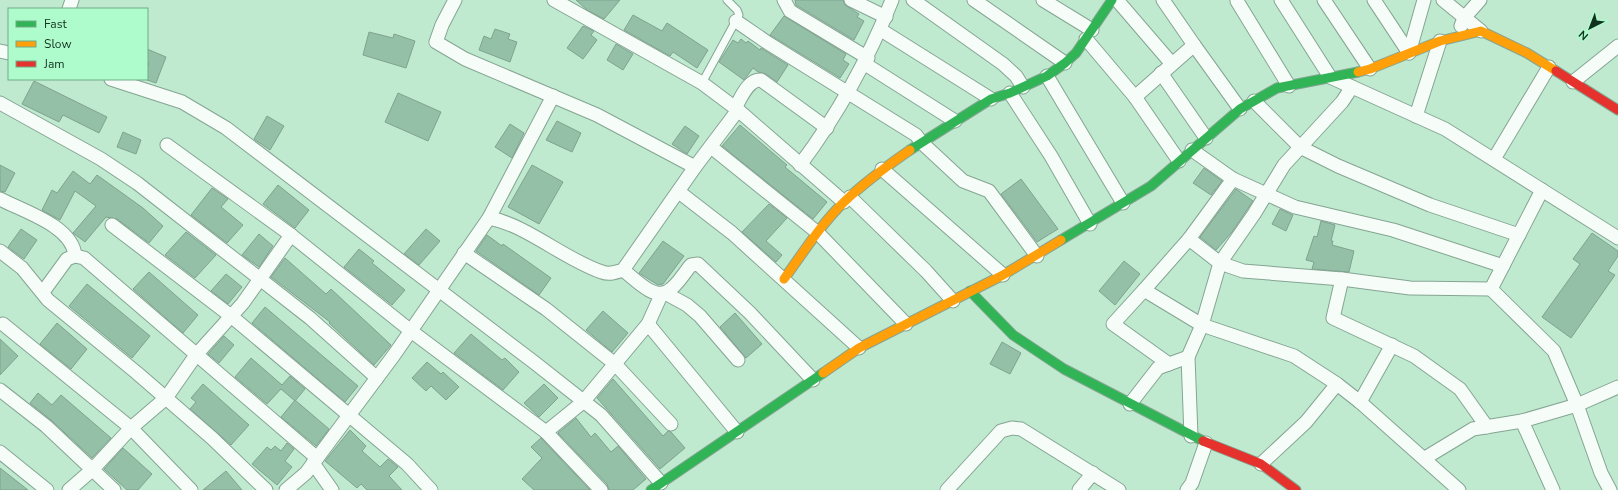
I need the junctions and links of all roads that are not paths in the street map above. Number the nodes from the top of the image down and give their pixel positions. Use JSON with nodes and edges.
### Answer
{"nodes":[{"id":1,"x":455,"y":0,"type":"edge"},
{"id":2,"x":554,"y":0,"type":"edge"},
{"id":3,"x":727,"y":0,"type":"edge"},
{"id":4,"x":784,"y":0,"type":"edge"},
{"id":5,"x":851,"y":0,"type":"edge"},
{"id":6,"x":892,"y":0,"type":"edge"},
{"id":7,"x":913,"y":0,"type":"edge"},
{"id":8,"x":974,"y":0,"type":"edge"},
{"id":9,"x":1043,"y":0,"type":"edge"},
{"id":10,"x":1112,"y":0,"type":"edge"},
{"id":11,"x":1117,"y":0,"type":"edge"},
{"id":12,"x":1164,"y":0,"type":"edge"},
{"id":13,"x":1281,"y":0,"type":"edge"},
{"id":14,"x":1324,"y":0,"type":"edge"},
{"id":15,"x":1374,"y":0,"type":"edge"},
{"id":16,"x":1442,"y":0,"type":"edge"},
{"id":17,"x":1480,"y":0,"type":"edge"},
{"id":18,"x":1237,"y":1,"type":"dead end"},
{"id":19,"x":1421,"y":2,"type":"edge"},
{"id":20,"x":886,"y":17,"type":"junction"},
{"id":21,"x":1464,"y":18,"type":"junction"},
{"id":22,"x":736,"y":21,"type":"junction"},
{"id":23,"x":881,"y":30,"type":"junction"},
{"id":24,"x":1481,"y":31,"type":"junction"},
{"id":25,"x":1089,"y":34,"type":"junction"},
{"id":26,"x":1455,"y":37,"type":"junction"},
{"id":27,"x":1440,"y":41,"type":"junction"},
{"id":28,"x":1194,"y":45,"type":"junction"},
{"id":29,"x":1618,"y":46,"type":"edge"},
{"id":30,"x":1409,"y":53,"type":"junction"},
{"id":31,"x":866,"y":61,"type":"junction"},
{"id":32,"x":1065,"y":63,"type":"junction"},
{"id":33,"x":1172,"y":64,"type":"junction"},
{"id":34,"x":1549,"y":67,"type":"junction"},
{"id":35,"x":1370,"y":70,"type":"junction"},
{"id":36,"x":1161,"y":73,"type":"junction"},
{"id":37,"x":1047,"y":76,"type":"junction"},
{"id":38,"x":1330,"y":77,"type":"junction"},
{"id":39,"x":115,"y":80,"type":"edge"},
{"id":40,"x":1573,"y":82,"type":"junction"},
{"id":41,"x":702,"y":83,"type":"junction"},
{"id":42,"x":1289,"y":86,"type":"junction"},
{"id":43,"x":1022,"y":87,"type":"junction"},
{"id":44,"x":1352,"y":87,"type":"junction"},
{"id":45,"x":1010,"y":93,"type":"junction"},
{"id":46,"x":849,"y":94,"type":"junction"},
{"id":47,"x":553,"y":96,"type":"junction"},
{"id":48,"x":1135,"y":97,"type":"junction"},
{"id":49,"x":991,"y":99,"type":"junction"},
{"id":50,"x":1254,"y":101,"type":"junction"},
{"id":51,"x":0,"y":103,"type":"edge"},
{"id":52,"x":737,"y":109,"type":"junction"},
{"id":53,"x":1240,"y":109,"type":"junction"},
{"id":54,"x":1618,"y":110,"type":"edge"},
{"id":55,"x":1416,"y":116,"type":"junction"},
{"id":56,"x":955,"y":121,"type":"junction"},
{"id":57,"x":827,"y":128,"type":"junction"},
{"id":58,"x":1206,"y":138,"type":"junction"},
{"id":59,"x":921,"y":142,"type":"junction"},
{"id":60,"x":167,"y":145,"type":"dead end"},
{"id":61,"x":711,"y":147,"type":"junction"},
{"id":62,"x":1300,"y":147,"type":"junction"},
{"id":63,"x":1192,"y":150,"type":"junction"},
{"id":64,"x":1494,"y":159,"type":"junction"},
{"id":65,"x":1179,"y":161,"type":"junction"},
{"id":66,"x":800,"y":165,"type":"junction"},
{"id":67,"x":695,"y":168,"type":"junction"},
{"id":68,"x":882,"y":170,"type":"junction"},
{"id":69,"x":1233,"y":179,"type":"junction"},
{"id":70,"x":1542,"y":190,"type":"junction"},
{"id":71,"x":679,"y":192,"type":"junction"},
{"id":72,"x":1265,"y":195,"type":"junction"},
{"id":73,"x":0,"y":199,"type":"edge"},
{"id":74,"x":847,"y":199,"type":"junction"},
{"id":75,"x":1123,"y":203,"type":"junction"},
{"id":76,"x":489,"y":218,"type":"junction"},
{"id":77,"x":1090,"y":224,"type":"junction"},
{"id":78,"x":112,"y":226,"type":"dead end"},
{"id":79,"x":818,"y":233,"type":"junction"},
{"id":80,"x":1519,"y":234,"type":"junction"},
{"id":81,"x":291,"y":235,"type":"junction"},
{"id":82,"x":1618,"y":238,"type":"edge"},
{"id":83,"x":1188,"y":239,"type":"junction"},
{"id":84,"x":0,"y":250,"type":"edge"},
{"id":85,"x":464,"y":253,"type":"junction"},
{"id":86,"x":75,"y":256,"type":"junction"},
{"id":87,"x":1037,"y":256,"type":"junction"},
{"id":88,"x":1220,"y":263,"type":"junction"},
{"id":89,"x":1503,"y":266,"type":"junction"},
{"id":90,"x":623,"y":270,"type":"junction"},
{"id":91,"x":1003,"y":275,"type":"junction"},
{"id":92,"x":260,"y":278,"type":"junction"},
{"id":93,"x":784,"y":279,"type":"junction"},
{"id":94,"x":1342,"y":279,"type":"junction"},
{"id":95,"x":1491,"y":289,"type":"junction"},
{"id":96,"x":439,"y":290,"type":"junction"},
{"id":97,"x":1144,"y":290,"type":"junction"},
{"id":98,"x":43,"y":292,"type":"junction"},
{"id":99,"x":970,"y":292,"type":"junction"},
{"id":100,"x":664,"y":293,"type":"junction"},
{"id":101,"x":953,"y":301,"type":"junction"},
{"id":102,"x":231,"y":316,"type":"junction"},
{"id":103,"x":1,"y":321,"type":"edge"},
{"id":104,"x":648,"y":324,"type":"junction"},
{"id":105,"x":906,"y":324,"type":"junction"},
{"id":106,"x":1202,"y":325,"type":"junction"},
{"id":107,"x":411,"y":331,"type":"junction"},
{"id":108,"x":1392,"y":346,"type":"junction"},
{"id":109,"x":859,"y":348,"type":"junction"},
{"id":110,"x":196,"y":355,"type":"junction"},
{"id":111,"x":1188,"y":357,"type":"junction"},
{"id":112,"x":738,"y":360,"type":"dead end"},
{"id":113,"x":615,"y":364,"type":"junction"},
{"id":114,"x":1169,"y":364,"type":"junction"},
{"id":115,"x":377,"y":378,"type":"junction"},
{"id":116,"x":813,"y":380,"type":"junction"},
{"id":117,"x":1337,"y":384,"type":"junction"},
{"id":118,"x":1618,"y":387,"type":"edge"},
{"id":119,"x":0,"y":390,"type":"edge"},
{"id":120,"x":166,"y":398,"type":"junction"},
{"id":121,"x":583,"y":402,"type":"junction"},
{"id":122,"x":1360,"y":402,"type":"junction"},
{"id":123,"x":1130,"y":404,"type":"junction"},
{"id":124,"x":1577,"y":405,"type":"junction"},
{"id":125,"x":348,"y":416,"type":"junction"},
{"id":126,"x":1522,"y":421,"type":"junction"},
{"id":127,"x":671,"y":424,"type":"dead end"},
{"id":128,"x":1488,"y":427,"type":"junction"},
{"id":129,"x":131,"y":428,"type":"junction"},
{"id":130,"x":546,"y":432,"type":"junction"},
{"id":131,"x":737,"y":432,"type":"junction"},
{"id":132,"x":1191,"y":436,"type":"junction"},
{"id":133,"x":1206,"y":442,"type":"junction"},
{"id":134,"x":0,"y":452,"type":"edge"},
{"id":135,"x":1425,"y":458,"type":"junction"},
{"id":136,"x":315,"y":460,"type":"junction"},
{"id":137,"x":1261,"y":464,"type":"junction"},
{"id":138,"x":92,"y":470,"type":"junction"},
{"id":139,"x":1093,"y":473,"type":"junction"},
{"id":140,"x":656,"y":487,"type":"edge"},
{"id":141,"x":48,"y":490,"type":"edge"},
{"id":142,"x":69,"y":490,"type":"edge"},
{"id":143,"x":114,"y":490,"type":"edge"},
{"id":144,"x":191,"y":490,"type":"edge"},
{"id":145,"x":266,"y":490,"type":"edge"},
{"id":146,"x":286,"y":490,"type":"edge"},
{"id":147,"x":332,"y":490,"type":"edge"},
{"id":148,"x":431,"y":490,"type":"edge"},
{"id":149,"x":601,"y":490,"type":"edge"},
{"id":150,"x":947,"y":490,"type":"edge"},
{"id":151,"x":1079,"y":490,"type":"edge"},
{"id":152,"x":1120,"y":490,"type":"edge"},
{"id":153,"x":1187,"y":490,"type":"edge"},
{"id":154,"x":1296,"y":490,"type":"edge"},
{"id":155,"x":1459,"y":490,"type":"edge"},
{"id":156,"x":1553,"y":490,"type":"edge"},
{"id":157,"x":1610,"y":490,"type":"edge"}],
"edges":[{"from":1,"to":47,"type":"street"},
{"from":2,"to":41,"type":"street"},
{"from":3,"to":22,"type":"lane"},
{"from":4,"to":31,"type":"street"},
{"from":5,"to":20,"type":"street"},
{"from":6,"to":20,"type":"street"},
{"from":7,"to":43,"type":"street"},
{"from":8,"to":32,"type":"street"},
{"from":9,"to":25,"type":"street"},
{"from":10,"to":25,"type":"street"},
{"from":11,"to":33,"type":"street"},
{"from":12,"to":28,"type":"street"},
{"from":13,"to":38,"type":"street"},
{"from":14,"to":35,"type":"street"},
{"from":15,"to":30,"type":"street"},
{"from":16,"to":21,"type":"street"},
{"from":17,"to":21,"type":"street"},
{"from":18,"to":42,"type":"street"},
{"from":19,"to":30,"type":"street"},
{"from":20,"to":23,"type":"street"},
{"from":21,"to":24,"type":"street"},
{"from":21,"to":26,"type":"street"},
{"from":22,"to":41,"type":"lane"},
{"from":22,"to":46,"type":"street"},
{"from":23,"to":31,"type":"street"},
{"from":23,"to":49,"type":"street"},
{"from":24,"to":26,"type":"street"},
{"from":24,"to":34,"type":"street"},
{"from":25,"to":32,"type":"street"},
{"from":25,"to":48,"type":"street"},
{"from":26,"to":27,"type":"street"},
{"from":27,"to":30,"type":"street"},
{"from":27,"to":55,"type":"street"},
{"from":28,"to":33,"type":"street"},
{"from":28,"to":53,"type":"street"},
{"from":29,"to":40,"type":"street"},
{"from":30,"to":35,"type":"street"},
{"from":31,"to":46,"type":"street"},
{"from":31,"to":56,"type":"street"},
{"from":32,"to":37,"type":"street"},
{"from":33,"to":36,"type":"street"},
{"from":34,"to":40,"type":"street"},
{"from":34,"to":64,"type":"street"},
{"from":35,"to":38,"type":"street"},
{"from":36,"to":48,"type":"street"},
{"from":36,"to":58,"type":"street"},
{"from":37,"to":43,"type":"street"},
{"from":37,"to":75,"type":"street"},
{"from":38,"to":42,"type":"street"},
{"from":38,"to":44,"type":"street"},
{"from":39,"to":96,"type":"street"},
{"from":40,"to":54,"type":"street"},
{"from":41,"to":52,"type":"street"},
{"from":42,"to":50,"type":"street"},
{"from":43,"to":45,"type":"street"},
{"from":44,"to":55,"type":"street"},
{"from":44,"to":62,"type":"street"},
{"from":45,"to":49,"type":"street"},
{"from":45,"to":77,"type":"street"},
{"from":46,"to":57,"type":"street"},
{"from":46,"to":59,"type":"street"},
{"from":47,"to":67,"type":"street"},
{"from":47,"to":76,"type":"street"},
{"from":48,"to":65,"type":"street"},
{"from":49,"to":56,"type":"street"},
{"from":50,"to":53,"type":"street"},
{"from":50,"to":62,"type":"street"},
{"from":51,"to":92,"type":"street"},
{"from":52,"to":57,"type":"street"},
{"from":52,"to":61,"type":"street"},
{"from":52,"to":66,"type":"street"},
{"from":53,"to":58,"type":"street"},
{"from":55,"to":64,"type":"street"},
{"from":56,"to":59,"type":"street"},
{"from":57,"to":66,"type":"street"},
{"from":58,"to":63,"type":"street"},
{"from":59,"to":68,"type":"street"},
{"from":59,"to":87,"type":"street"},
{"from":60,"to":81,"type":"street"},
{"from":61,"to":67,"type":"street"},
{"from":61,"to":79,"type":"street"},
{"from":62,"to":72,"type":"street"},
{"from":62,"to":80,"type":"street"},
{"from":63,"to":65,"type":"street"},
{"from":63,"to":69,"type":"street"},
{"from":64,"to":70,"type":"street"},
{"from":65,"to":75,"type":"street"},
{"from":66,"to":74,"type":"street"},
{"from":67,"to":71,"type":"street"},
{"from":68,"to":74,"type":"street"},
{"from":68,"to":91,"type":"street"},
{"from":69,"to":72,"type":"street"},
{"from":69,"to":83,"type":"street"},
{"from":70,"to":80,"type":"street"},
{"from":70,"to":82,"type":"street"},
{"from":71,"to":90,"type":"street"},
{"from":71,"to":93,"type":"street"},
{"from":72,"to":88,"type":"street"},
{"from":72,"to":89,"type":"street"},
{"from":73,"to":86,"type":"street"},
{"from":74,"to":79,"type":"street"},
{"from":74,"to":101,"type":"street"},
{"from":75,"to":77,"type":"street"},
{"from":76,"to":85,"type":"street"},
{"from":76,"to":90,"type":"street"},
{"from":77,"to":87,"type":"street"},
{"from":78,"to":102,"type":"street"},
{"from":79,"to":93,"type":"street"},
{"from":79,"to":105,"type":"street"},
{"from":80,"to":89,"type":"street"},
{"from":81,"to":92,"type":"street"},
{"from":81,"to":107,"type":"street"},
{"from":83,"to":88,"type":"street"},
{"from":83,"to":97,"type":"street"},
{"from":84,"to":98,"type":"street"},
{"from":85,"to":96,"type":"street"},
{"from":85,"to":113,"type":"street"},
{"from":86,"to":98,"type":"street"},
{"from":86,"to":110,"type":"street"},
{"from":87,"to":91,"type":"street"},
{"from":88,"to":94,"type":"street"},
{"from":88,"to":106,"type":"street"},
{"from":89,"to":95,"type":"street"},
{"from":90,"to":100,"type":"street"},
{"from":91,"to":99,"type":"street"},
{"from":92,"to":102,"type":"street"},
{"from":92,"to":115,"type":"street"},
{"from":93,"to":109,"type":"street"},
{"from":94,"to":95,"type":"street"},
{"from":94,"to":108,"type":"street"},
{"from":95,"to":124,"type":"street"},
{"from":96,"to":107,"type":"street"},
{"from":96,"to":121,"type":"street"},
{"from":97,"to":106,"type":"street"},
{"from":97,"to":114,"type":"street"},
{"from":98,"to":120,"type":"street"},
{"from":99,"to":101,"type":"street"},
{"from":99,"to":123,"type":"street"},
{"from":100,"to":104,"type":"street"},
{"from":100,"to":112,"type":"street"},
{"from":100,"to":116,"type":"street"},
{"from":101,"to":105,"type":"street"},
{"from":102,"to":110,"type":"street"},
{"from":102,"to":125,"type":"street"},
{"from":103,"to":129,"type":"street"},
{"from":104,"to":113,"type":"street"},
{"from":104,"to":131,"type":"street"},
{"from":105,"to":109,"type":"street"},
{"from":106,"to":111,"type":"street"},
{"from":106,"to":117,"type":"street"},
{"from":107,"to":115,"type":"street"},
{"from":107,"to":130,"type":"street"},
{"from":108,"to":122,"type":"street"},
{"from":108,"to":128,"type":"street"},
{"from":109,"to":116,"type":"street"},
{"from":110,"to":120,"type":"street"},
{"from":110,"to":136,"type":"street"},
{"from":111,"to":114,"type":"street"},
{"from":111,"to":132,"type":"street"},
{"from":113,"to":121,"type":"street"},
{"from":113,"to":127,"type":"street"},
{"from":114,"to":123,"type":"street"},
{"from":115,"to":125,"type":"street"},
{"from":116,"to":131,"type":"street"},
{"from":117,"to":122,"type":"street"},
{"from":117,"to":137,"type":"street"},
{"from":118,"to":124,"type":"street"},
{"from":119,"to":138,"type":"street"},
{"from":120,"to":129,"type":"street"},
{"from":120,"to":145,"type":"street"},
{"from":121,"to":130,"type":"street"},
{"from":121,"to":140,"type":"street"},
{"from":122,"to":135,"type":"street"},
{"from":123,"to":132,"type":"street"},
{"from":124,"to":126,"type":"street"},
{"from":124,"to":157,"type":"street"},
{"from":125,"to":136,"type":"street"},
{"from":125,"to":148,"type":"street"},
{"from":126,"to":128,"type":"street"},
{"from":126,"to":156,"type":"street"},
{"from":128,"to":135,"type":"street"},
{"from":129,"to":138,"type":"street"},
{"from":129,"to":144,"type":"street"},
{"from":130,"to":149,"type":"street"},
{"from":131,"to":140,"type":"street"},
{"from":132,"to":133,"type":"street"},
{"from":133,"to":137,"type":"street"},
{"from":133,"to":153,"type":"street"},
{"from":134,"to":141,"type":"street"},
{"from":135,"to":155,"type":"street"},
{"from":136,"to":146,"type":"street"},
{"from":136,"to":147,"type":"street"},
{"from":137,"to":154,"type":"street"},
{"from":138,"to":142,"type":"street"},
{"from":138,"to":143,"type":"street"},
{"from":139,"to":150,"type":"street"},
{"from":139,"to":151,"type":"street"},
{"from":139,"to":152,"type":"street"}]}
